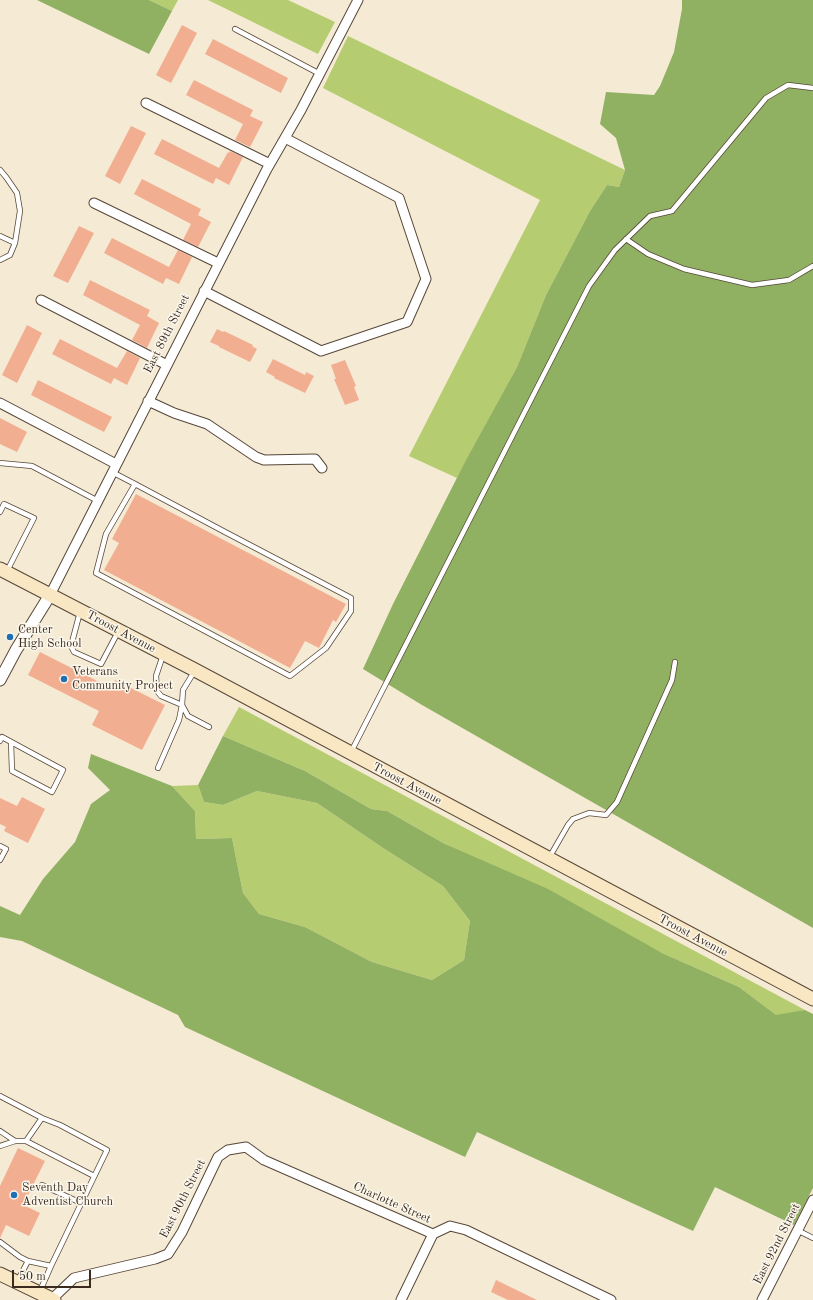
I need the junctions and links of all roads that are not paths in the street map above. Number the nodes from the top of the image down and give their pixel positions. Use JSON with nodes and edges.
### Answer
{"nodes":[{"id":1,"x":358,"y":0,"type":"edge"},
{"id":2,"x":235,"y":29,"type":"dead end"},
{"id":3,"x":320,"y":74,"type":"junction"},
{"id":4,"x":813,"y":88,"type":"edge"},
{"id":5,"x":146,"y":103,"type":"dead end"},
{"id":6,"x":285,"y":138,"type":"junction"},
{"id":7,"x":270,"y":164,"type":"junction"},
{"id":8,"x":0,"y":170,"type":"edge"},
{"id":9,"x":94,"y":203,"type":"dead end"},
{"id":10,"x":0,"y":236,"type":"edge"},
{"id":11,"x":626,"y":239,"type":"junction"},
{"id":12,"x":14,"y":243,"type":"junction"},
{"id":13,"x":0,"y":260,"type":"edge"},
{"id":14,"x":218,"y":264,"type":"junction"},
{"id":15,"x":813,"y":266,"type":"edge"},
{"id":16,"x":204,"y":291,"type":"junction"},
{"id":17,"x":41,"y":300,"type":"dead end"},
{"id":18,"x":167,"y":365,"type":"junction"},
{"id":19,"x":148,"y":401,"type":"junction"},
{"id":20,"x":0,"y":403,"type":"edge"},
{"id":21,"x":0,"y":463,"type":"edge"},
{"id":22,"x":114,"y":468,"type":"junction"},
{"id":23,"x":322,"y":468,"type":"dead end"},
{"id":24,"x":135,"y":484,"type":"junction"},
{"id":25,"x":98,"y":501,"type":"junction"},
{"id":26,"x":0,"y":512,"type":"edge"},
{"id":27,"x":3,"y":571,"type":"edge"},
{"id":28,"x":50,"y":594,"type":"junction"},
{"id":29,"x":80,"y":610,"type":"junction"},
{"id":30,"x":119,"y":630,"type":"junction"},
{"id":31,"x":164,"y":654,"type":"junction"},
{"id":32,"x":675,"y":662,"type":"dead end"},
{"id":33,"x":195,"y":670,"type":"junction"},
{"id":34,"x":0,"y":680,"type":"edge"},
{"id":35,"x":182,"y":705,"type":"junction"},
{"id":36,"x":209,"y":727,"type":"dead end"},
{"id":37,"x":0,"y":741,"type":"edge"},
{"id":38,"x":11,"y":742,"type":"junction"},
{"id":39,"x":350,"y":754,"type":"junction"},
{"id":40,"x":158,"y":768,"type":"dead end"},
{"id":41,"x":0,"y":846,"type":"edge"},
{"id":42,"x":548,"y":859,"type":"junction"},
{"id":43,"x":0,"y":860,"type":"edge"},
{"id":44,"x":813,"y":1000,"type":"edge"},
{"id":45,"x":0,"y":1096,"type":"edge"},
{"id":46,"x":42,"y":1118,"type":"junction"},
{"id":47,"x":0,"y":1131,"type":"edge"},
{"id":48,"x":15,"y":1141,"type":"junction"},
{"id":49,"x":26,"y":1141,"type":"junction"},
{"id":50,"x":0,"y":1146,"type":"edge"},
{"id":51,"x":228,"y":1150,"type":"joint"},
{"id":52,"x":94,"y":1176,"type":"junction"},
{"id":53,"x":42,"y":1185,"type":"dead end"},
{"id":54,"x":813,"y":1200,"type":"edge"},
{"id":55,"x":81,"y":1203,"type":"junction"},
{"id":56,"x":798,"y":1230,"type":"junction"},
{"id":57,"x":433,"y":1234,"type":"junction"},
{"id":58,"x":813,"y":1238,"type":"edge"},
{"id":59,"x":0,"y":1242,"type":"edge"},
{"id":60,"x":28,"y":1261,"type":"junction"},
{"id":61,"x":50,"y":1266,"type":"junction"},
{"id":62,"x":0,"y":1274,"type":"edge"},
{"id":63,"x":17,"y":1282,"type":"junction"},
{"id":64,"x":39,"y":1293,"type":"junction"},
{"id":65,"x":52,"y":1300,"type":"edge"},
{"id":66,"x":401,"y":1300,"type":"edge"},
{"id":67,"x":611,"y":1300,"type":"edge"},
{"id":68,"x":762,"y":1300,"type":"edge"}],
"edges":[{"from":1,"to":3,"type":"street","name":"East 89th Street"},
{"from":2,"to":3,"type":"lane"},
{"from":3,"to":6,"type":"street","name":"East 89th Street"},
{"from":4,"to":11,"type":"lane"},
{"from":5,"to":7,"type":"street"},
{"from":6,"to":7,"type":"street","name":"East 89th Street"},
{"from":6,"to":16,"type":"street"},
{"from":7,"to":14,"type":"street","name":"East 89th Street"},
{"from":8,"to":12,"type":"lane"},
{"from":9,"to":14,"type":"street"},
{"from":10,"to":12,"type":"lane"},
{"from":11,"to":15,"type":"lane"},
{"from":11,"to":39,"type":"lane"},
{"from":12,"to":13,"type":"lane"},
{"from":14,"to":16,"type":"street","name":"East 89th Street"},
{"from":16,"to":18,"type":"street","name":"East 89th Street"},
{"from":17,"to":18,"type":"street"},
{"from":18,"to":19,"type":"street","name":"East 89th Street"},
{"from":19,"to":22,"type":"street","name":"East 89th Street"},
{"from":19,"to":23,"type":"street"},
{"from":20,"to":22,"type":"street"},
{"from":21,"to":25,"type":"lane"},
{"from":22,"to":24,"type":"lane"},
{"from":22,"to":25,"type":"street","name":"East 89th Street"},
{"from":24,"to":24,"type":"lane"},
{"from":25,"to":28,"type":"street","name":"East 89th Street"},
{"from":26,"to":27,"type":"lane"},
{"from":27,"to":28,"type":"main road","name":"Troost Avenue"},
{"from":28,"to":29,"type":"main road","name":"Troost Avenue"},
{"from":28,"to":34,"type":"street","name":"East 89th Street"},
{"from":29,"to":30,"type":"main road","name":"Troost Avenue"},
{"from":29,"to":30,"type":"lane"},
{"from":30,"to":31,"type":"main road","name":"Troost Avenue"},
{"from":31,"to":33,"type":"main road","name":"Troost Avenue"},
{"from":31,"to":35,"type":"lane"},
{"from":32,"to":42,"type":"lane"},
{"from":33,"to":35,"type":"lane"},
{"from":33,"to":39,"type":"main road","name":"Troost Avenue"},
{"from":35,"to":36,"type":"lane"},
{"from":35,"to":40,"type":"lane"},
{"from":37,"to":38,"type":"lane"},
{"from":38,"to":38,"type":"lane"},
{"from":39,"to":42,"type":"main road","name":"Troost Avenue"},
{"from":41,"to":43,"type":"lane"},
{"from":42,"to":44,"type":"main road","name":"Troost Avenue"},
{"from":45,"to":46,"type":"lane"},
{"from":46,"to":49,"type":"lane"},
{"from":46,"to":52,"type":"lane"},
{"from":47,"to":48,"type":"lane"},
{"from":48,"to":49,"type":"lane"},
{"from":48,"to":50,"type":"lane"},
{"from":49,"to":52,"type":"lane"},
{"from":51,"to":57,"type":"street","name":"Charlotte Street"},
{"from":51,"to":65,"type":"street","name":"East 90th Street"},
{"from":52,"to":55,"type":"lane"},
{"from":53,"to":55,"type":"lane"},
{"from":54,"to":56,"type":"street","name":"East 92nd Street"},
{"from":55,"to":61,"type":"lane"},
{"from":56,"to":58,"type":"lane"},
{"from":56,"to":68,"type":"street","name":"East 92nd Street"},
{"from":57,"to":66,"type":"street"},
{"from":57,"to":67,"type":"street","name":"Charlotte Street"},
{"from":59,"to":60,"type":"lane"},
{"from":60,"to":61,"type":"lane"},
{"from":60,"to":63,"type":"lane"},
{"from":61,"to":64,"type":"lane"},
{"from":62,"to":63,"type":"main road"},
{"from":63,"to":64,"type":"main road"},
{"from":64,"to":65,"type":"main road"}]}
